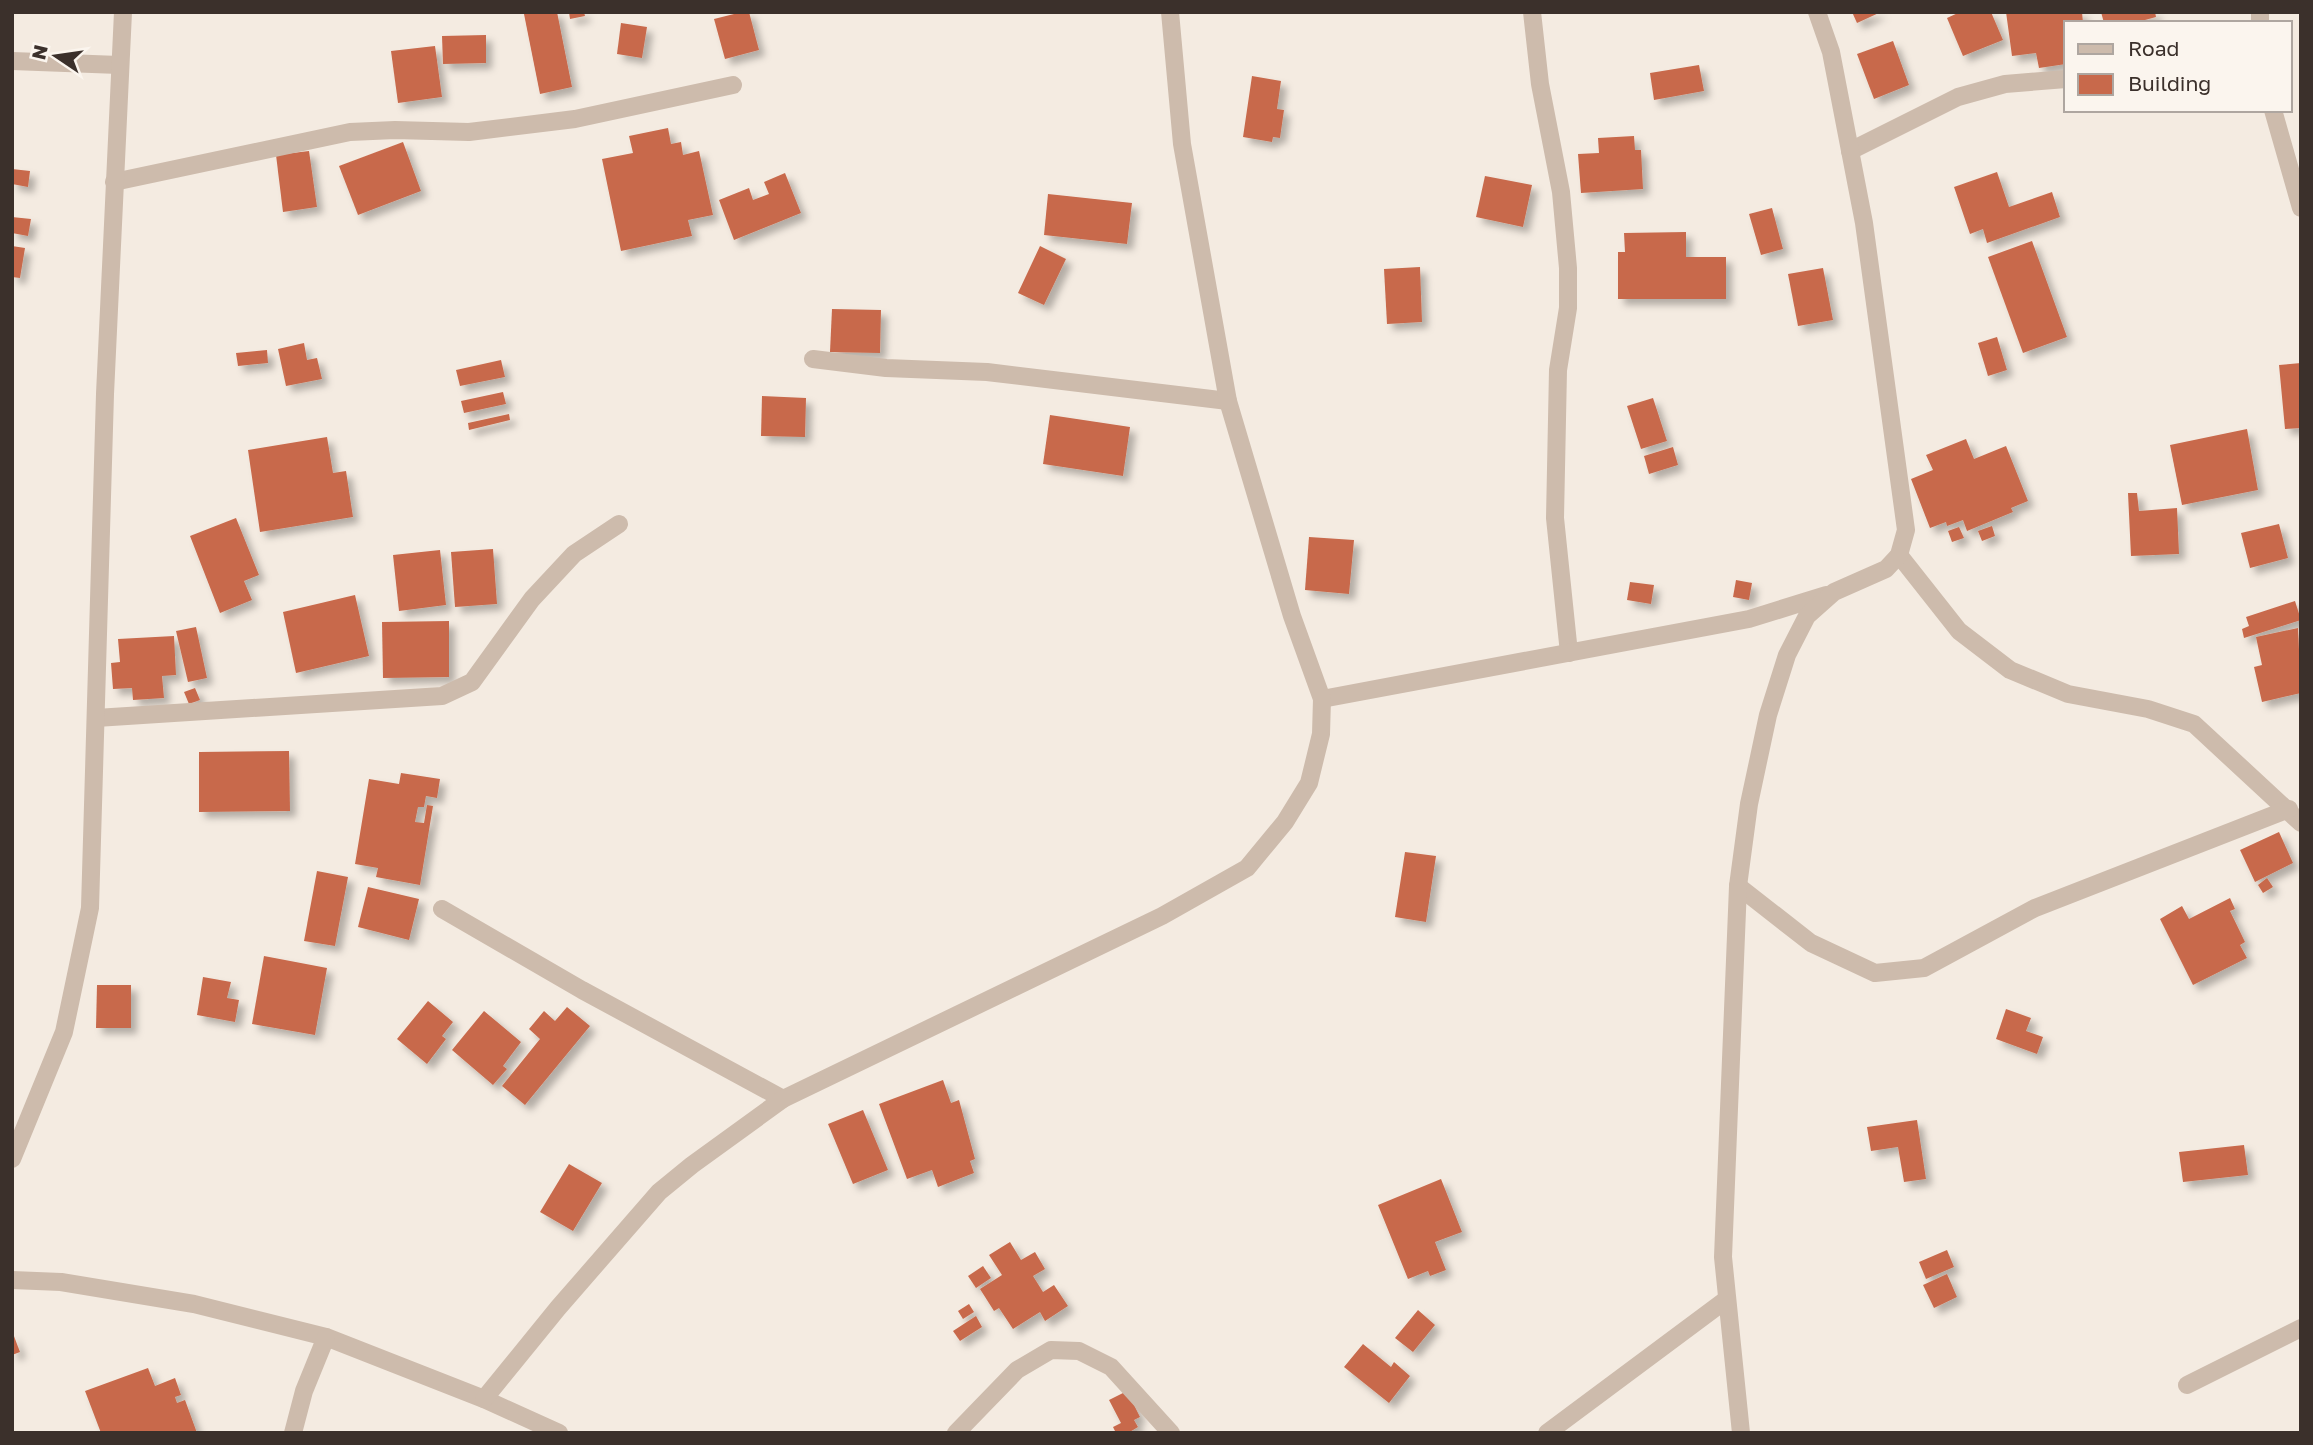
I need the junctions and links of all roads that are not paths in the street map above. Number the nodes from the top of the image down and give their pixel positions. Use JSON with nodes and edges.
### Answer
{"nodes":[{"id":1,"x":122,"y":12,"type":"edge"},
{"id":2,"x":1170,"y":12,"type":"edge"},
{"id":3,"x":1532,"y":12,"type":"edge"},
{"id":4,"x":1817,"y":12,"type":"edge"},
{"id":5,"x":12,"y":61,"type":"edge"},
{"id":6,"x":119,"y":65,"type":"junction"},
{"id":7,"x":2064,"y":79,"type":"edge"},
{"id":8,"x":733,"y":85,"type":"dead end"},
{"id":9,"x":2274,"y":112,"type":"edge"},
{"id":10,"x":1850,"y":151,"type":"junction"},
{"id":11,"x":114,"y":182,"type":"junction"},
{"id":12,"x":2301,"y":208,"type":"edge"},
{"id":13,"x":813,"y":359,"type":"dead end"},
{"id":14,"x":1228,"y":401,"type":"junction"},
{"id":15,"x":619,"y":524,"type":"dead end"},
{"id":16,"x":1899,"y":555,"type":"junction"},
{"id":17,"x":1835,"y":592,"type":"junction"},
{"id":18,"x":1569,"y":653,"type":"junction"},
{"id":19,"x":1322,"y":699,"type":"junction"},
{"id":20,"x":96,"y":718,"type":"junction"},
{"id":21,"x":2289,"y":809,"type":"junction"},
{"id":22,"x":2301,"y":823,"type":"edge"},
{"id":23,"x":1738,"y":886,"type":"junction"},
{"id":24,"x":442,"y":909,"type":"dead end"},
{"id":25,"x":783,"y":1099,"type":"junction"},
{"id":26,"x":12,"y":1160,"type":"edge"},
{"id":27,"x":12,"y":1280,"type":"edge"},
{"id":28,"x":1727,"y":1299,"type":"junction"},
{"id":29,"x":2301,"y":1328,"type":"edge"},
{"id":30,"x":326,"y":1337,"type":"junction"},
{"id":31,"x":2187,"y":1385,"type":"dead end"},
{"id":32,"x":484,"y":1399,"type":"junction"},
{"id":33,"x":293,"y":1433,"type":"edge"},
{"id":34,"x":559,"y":1433,"type":"edge"},
{"id":35,"x":956,"y":1433,"type":"edge"},
{"id":36,"x":1171,"y":1433,"type":"edge"},
{"id":37,"x":1547,"y":1433,"type":"edge"},
{"id":38,"x":1741,"y":1433,"type":"edge"}],
"edges":[{"from":1,"to":6,"type":"street"},
{"from":2,"to":14,"type":"street"},
{"from":3,"to":18,"type":"street"},
{"from":4,"to":10,"type":"street"},
{"from":5,"to":6,"type":"street"},
{"from":6,"to":11,"type":"street"},
{"from":7,"to":10,"type":"street"},
{"from":8,"to":11,"type":"street"},
{"from":9,"to":12,"type":"street"},
{"from":10,"to":16,"type":"street"},
{"from":11,"to":20,"type":"street"},
{"from":13,"to":14,"type":"street"},
{"from":14,"to":19,"type":"street"},
{"from":15,"to":20,"type":"street"},
{"from":16,"to":17,"type":"street"},
{"from":16,"to":21,"type":"street"},
{"from":17,"to":18,"type":"street"},
{"from":17,"to":23,"type":"street"},
{"from":18,"to":19,"type":"street"},
{"from":19,"to":25,"type":"street"},
{"from":20,"to":26,"type":"street"},
{"from":21,"to":22,"type":"street"},
{"from":21,"to":23,"type":"street"},
{"from":23,"to":28,"type":"street"},
{"from":24,"to":25,"type":"street"},
{"from":25,"to":32,"type":"street"},
{"from":27,"to":30,"type":"street"},
{"from":28,"to":37,"type":"street"},
{"from":28,"to":38,"type":"street"},
{"from":29,"to":31,"type":"street"},
{"from":30,"to":32,"type":"street"},
{"from":30,"to":33,"type":"street"},
{"from":32,"to":34,"type":"street"},
{"from":35,"to":36,"type":"street"}]}
